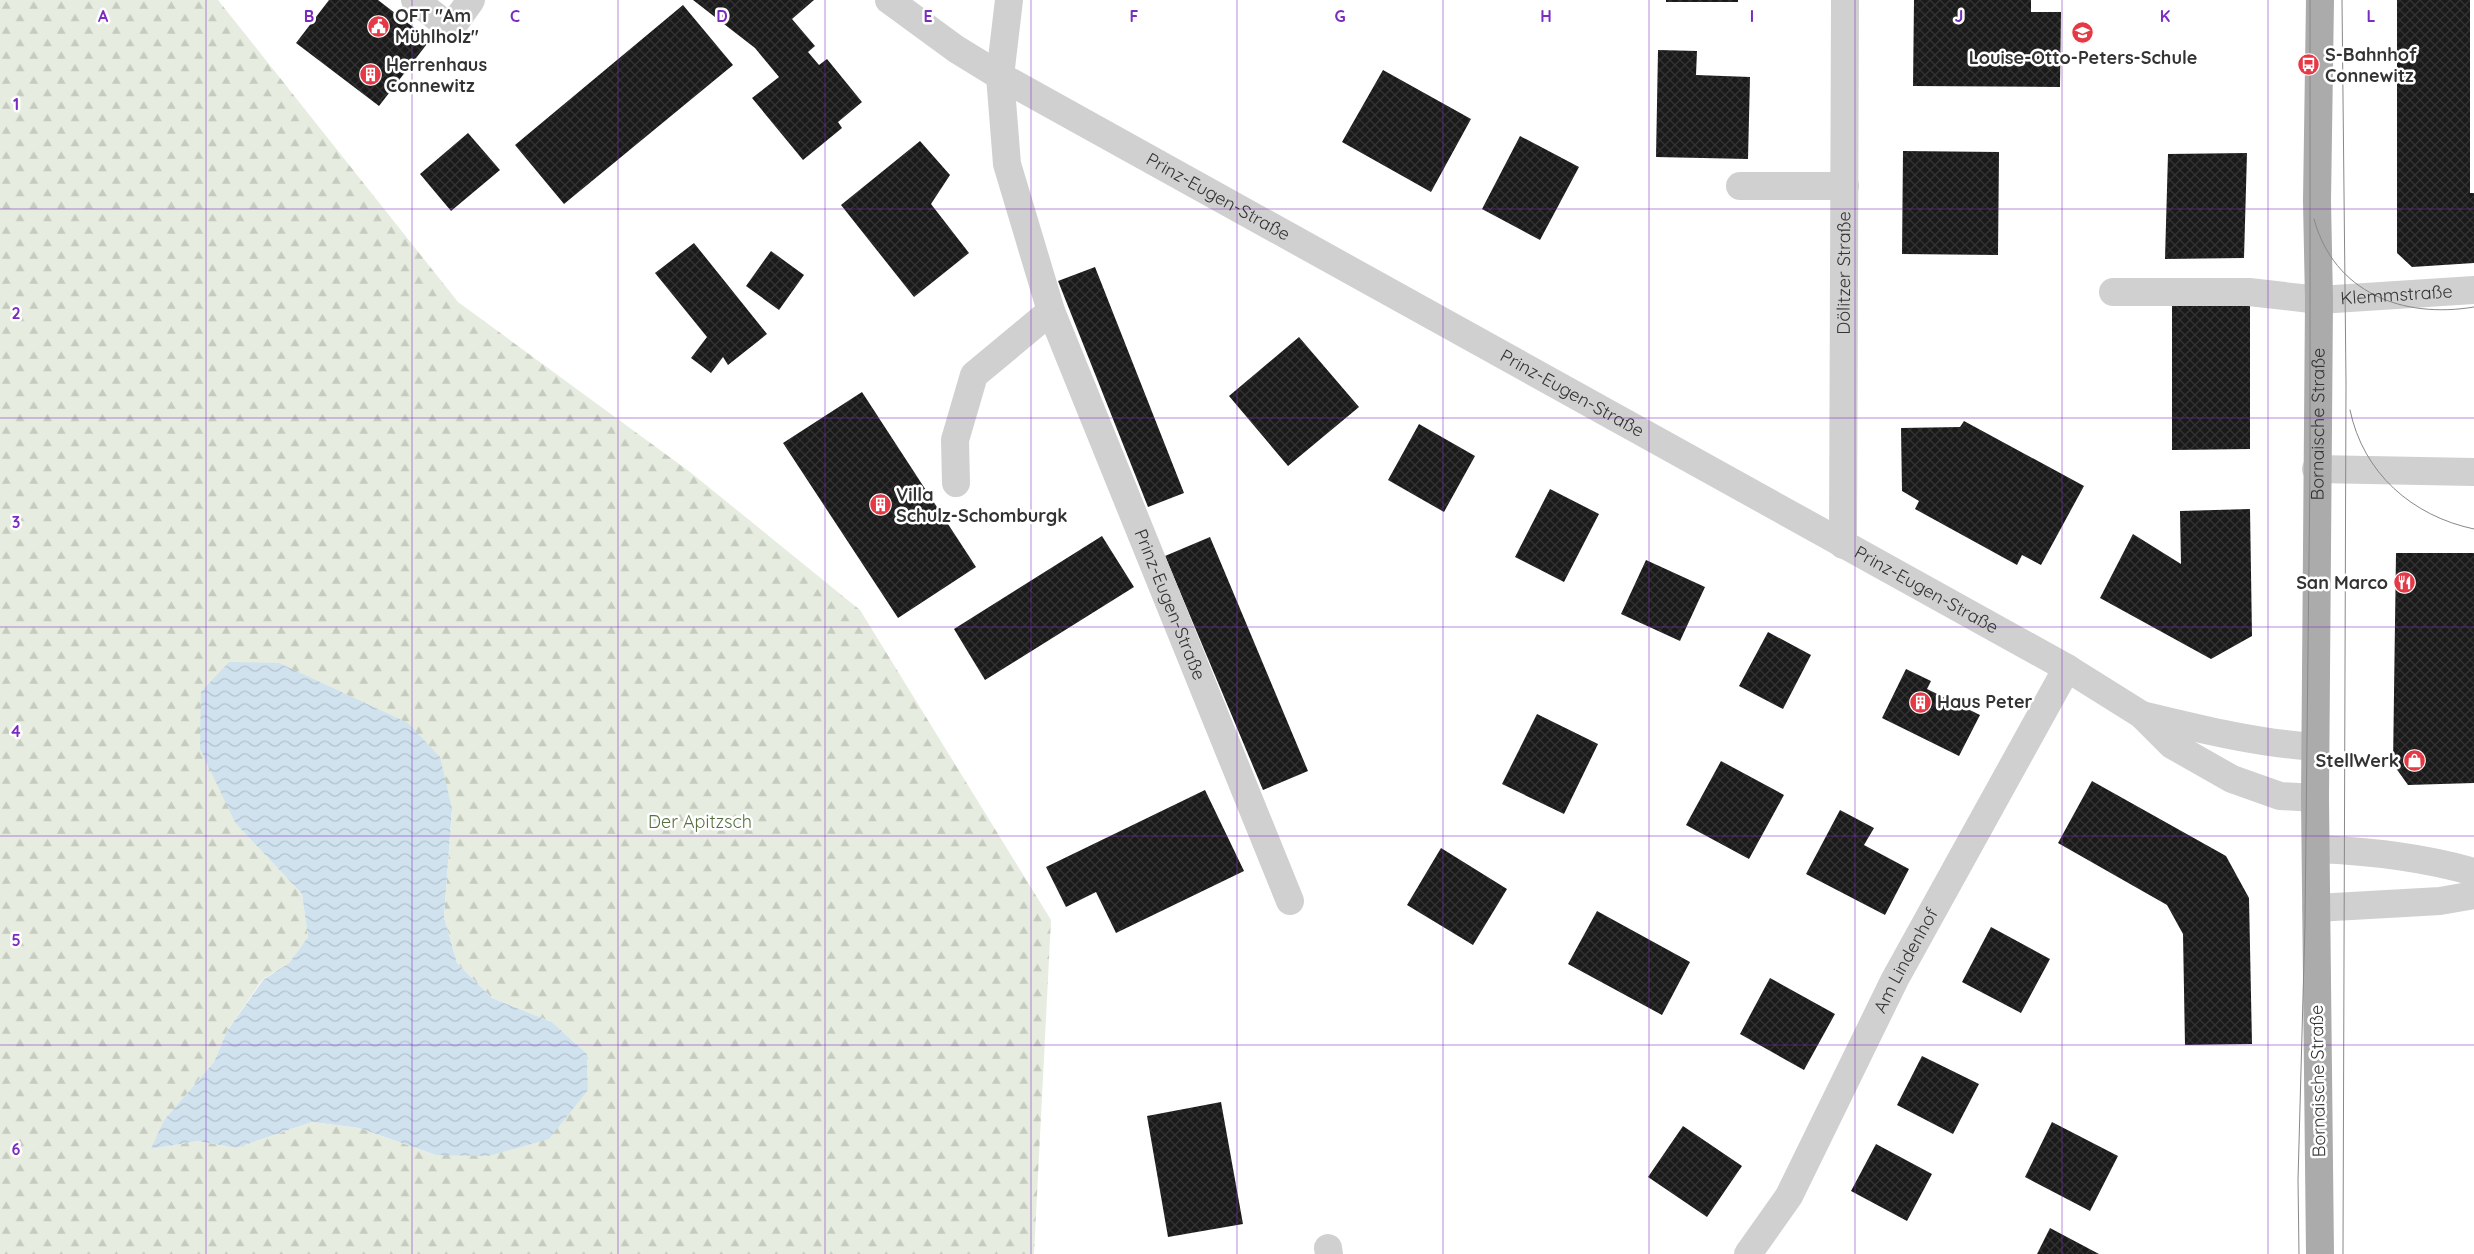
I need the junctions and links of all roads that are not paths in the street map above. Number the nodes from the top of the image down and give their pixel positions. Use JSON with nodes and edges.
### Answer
{"nodes":[{"id":1,"x":415,"y":0,"type":"edge"},
{"id":2,"x":471,"y":0,"type":"edge"},
{"id":3,"x":889,"y":0,"type":"edge"},
{"id":4,"x":1008,"y":0,"type":"edge"},
{"id":5,"x":1845,"y":0,"type":"edge"},
{"id":6,"x":2320,"y":0,"type":"edge"},
{"id":7,"x":1000,"y":76,"type":"junction"},
{"id":8,"x":1740,"y":186,"type":"dead end"},
{"id":9,"x":1845,"y":186,"type":"junction"},
{"id":10,"x":2474,"y":290,"type":"edge"},
{"id":11,"x":2113,"y":292,"type":"dead end"},
{"id":12,"x":2319,"y":300,"type":"junction"},
{"id":13,"x":1051,"y":311,"type":"junction"},
{"id":14,"x":2316,"y":469,"type":"junction"},
{"id":15,"x":2474,"y":472,"type":"edge"},
{"id":16,"x":956,"y":483,"type":"dead end"},
{"id":17,"x":1843,"y":545,"type":"junction"},
{"id":18,"x":2067,"y":668,"type":"junction"},
{"id":19,"x":2142,"y":715,"type":"junction"},
{"id":20,"x":2316,"y":747,"type":"junction"},
{"id":21,"x":2315,"y":798,"type":"junction"},
{"id":22,"x":2316,"y":849,"type":"junction"},
{"id":23,"x":2474,"y":872,"type":"edge"},
{"id":24,"x":2474,"y":895,"type":"edge"},
{"id":25,"x":1290,"y":901,"type":"dead end"},
{"id":26,"x":2316,"y":908,"type":"junction"},
{"id":27,"x":1748,"y":1254,"type":"edge"},
{"id":28,"x":2320,"y":1254,"type":"edge"}],
"edges":[{"from":1,"to":2,"type":"street"},
{"from":3,"to":7,"type":"street","name":"Prinz-Eugen-Straße"},
{"from":4,"to":7,"type":"street","name":"Prinz-Eugen-Straße"},
{"from":5,"to":9,"type":"street","name":"Dölitzer Straße"},
{"from":6,"to":12,"type":"main road","name":"Bornaische Straße"},
{"from":7,"to":13,"type":"street","name":"Prinz-Eugen-Straße"},
{"from":7,"to":17,"type":"street","name":"Prinz-Eugen-Straße"},
{"from":8,"to":9,"type":"street"},
{"from":9,"to":17,"type":"street","name":"Dölitzer Straße"},
{"from":10,"to":12,"type":"street","name":"Klemmstraße"},
{"from":11,"to":12,"type":"street","name":"Klemmstraße"},
{"from":12,"to":14,"type":"main road","name":"Bornaische Straße"},
{"from":13,"to":16,"type":"street"},
{"from":13,"to":25,"type":"street","name":"Prinz-Eugen-Straße"},
{"from":14,"to":15,"type":"street"},
{"from":14,"to":20,"type":"main road","name":"Bornaische Straße"},
{"from":17,"to":18,"type":"street","name":"Prinz-Eugen-Straße"},
{"from":18,"to":19,"type":"street","name":"Prinz-Eugen-Straße"},
{"from":18,"to":27,"type":"street","name":"Am Lindenhof"},
{"from":19,"to":20,"type":"street","name":"Prinz-Eugen-Straße"},
{"from":19,"to":21,"type":"street","name":"Prinz-Eugen-Straße"},
{"from":20,"to":21,"type":"main road","name":"Bornaische Straße"},
{"from":21,"to":22,"type":"main road","name":"Bornaische Straße"},
{"from":22,"to":23,"type":"street"},
{"from":22,"to":26,"type":"main road","name":"Bornaische Straße"},
{"from":24,"to":26,"type":"street"},
{"from":26,"to":28,"type":"main road","name":"Bornaische Straße"}]}
